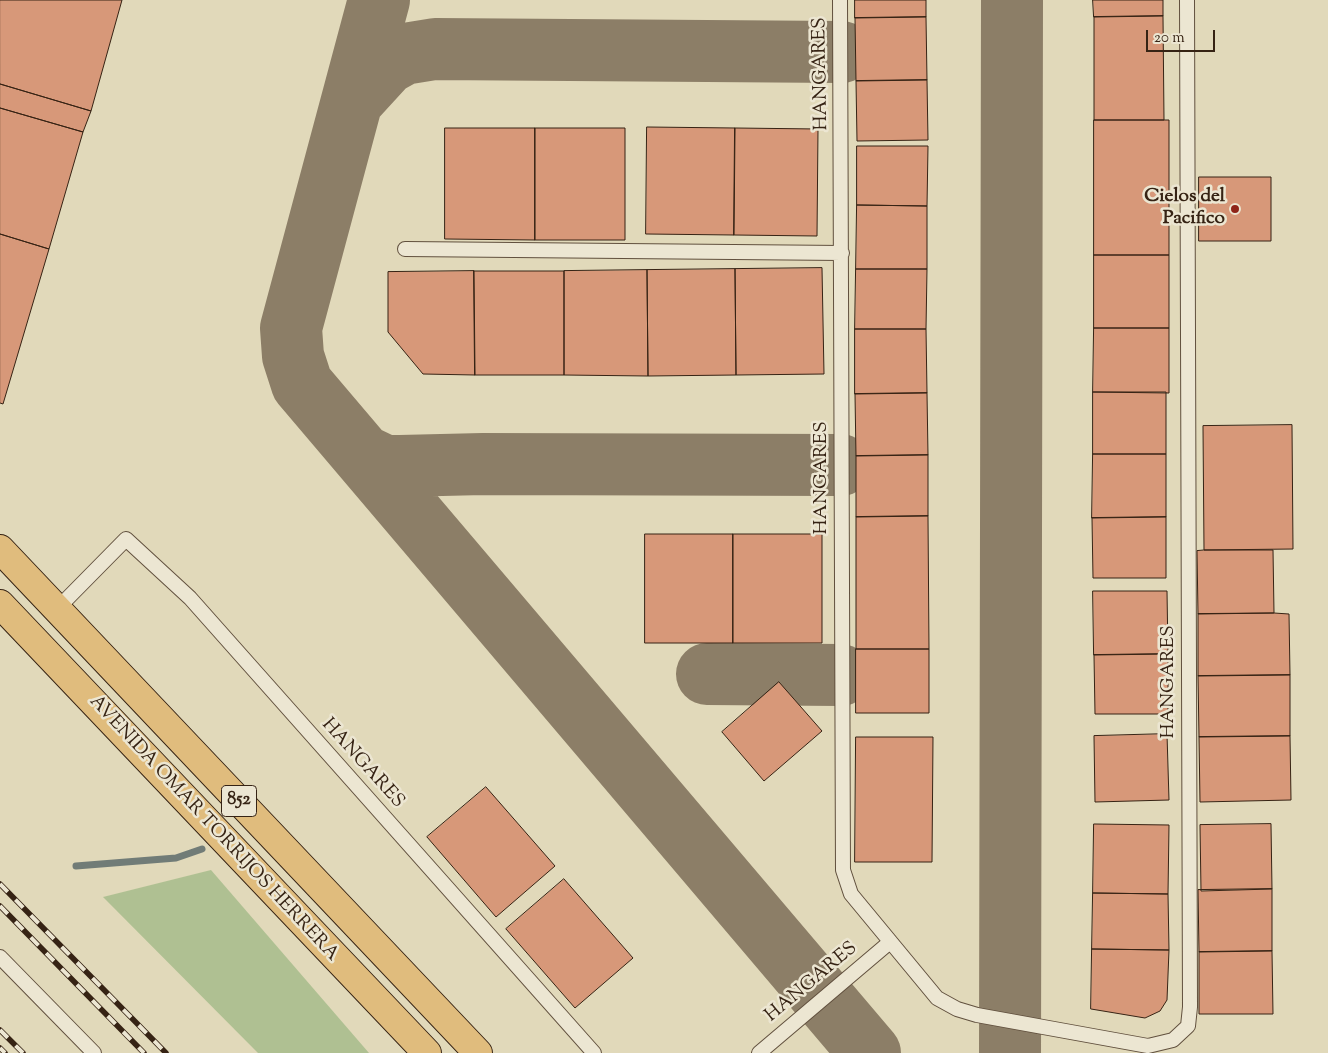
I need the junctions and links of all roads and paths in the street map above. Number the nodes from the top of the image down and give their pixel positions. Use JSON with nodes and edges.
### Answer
{"nodes":[{"id":1,"x":840,"y":0,"type":"edge"},
{"id":2,"x":1187,"y":0,"type":"edge"},
{"id":3,"x":405,"y":249,"type":"dead end"},
{"id":4,"x":842,"y":253,"type":"junction"},
{"id":5,"x":0,"y":549,"type":"edge"},
{"id":6,"x":0,"y":604,"type":"edge"},
{"id":7,"x":57,"y":609,"type":"junction"},
{"id":8,"x":890,"y":942,"type":"junction"},
{"id":9,"x":0,"y":957,"type":"edge"},
{"id":10,"x":94,"y":1053,"type":"edge"},
{"id":11,"x":427,"y":1053,"type":"edge"},
{"id":12,"x":478,"y":1053,"type":"edge"},
{"id":13,"x":594,"y":1053,"type":"edge"},
{"id":14,"x":759,"y":1053,"type":"edge"}],
"edges":[{"from":1,"to":4,"type":"lane","name":"HANGARES"},
{"from":2,"to":8,"type":"lane","name":"HANGARES"},
{"from":3,"to":4,"type":"lane"},
{"from":4,"to":8,"type":"lane","name":"HANGARES"},
{"from":5,"to":7,"type":"main road","name":"AVENIDA OMAR TORRIJOS HERRERA","number":"852"},
{"from":6,"to":11,"type":"main road","name":"AVENIDA OMAR TORRIJOS HERRERA","number":"852"},
{"from":7,"to":12,"type":"main road","name":"AVENIDA OMAR TORRIJOS HERRERA","number":"852"},
{"from":7,"to":13,"type":"lane","name":"HANGARES"},
{"from":8,"to":14,"type":"lane","name":"HANGARES"},
{"from":9,"to":10,"type":"lane"}]}
